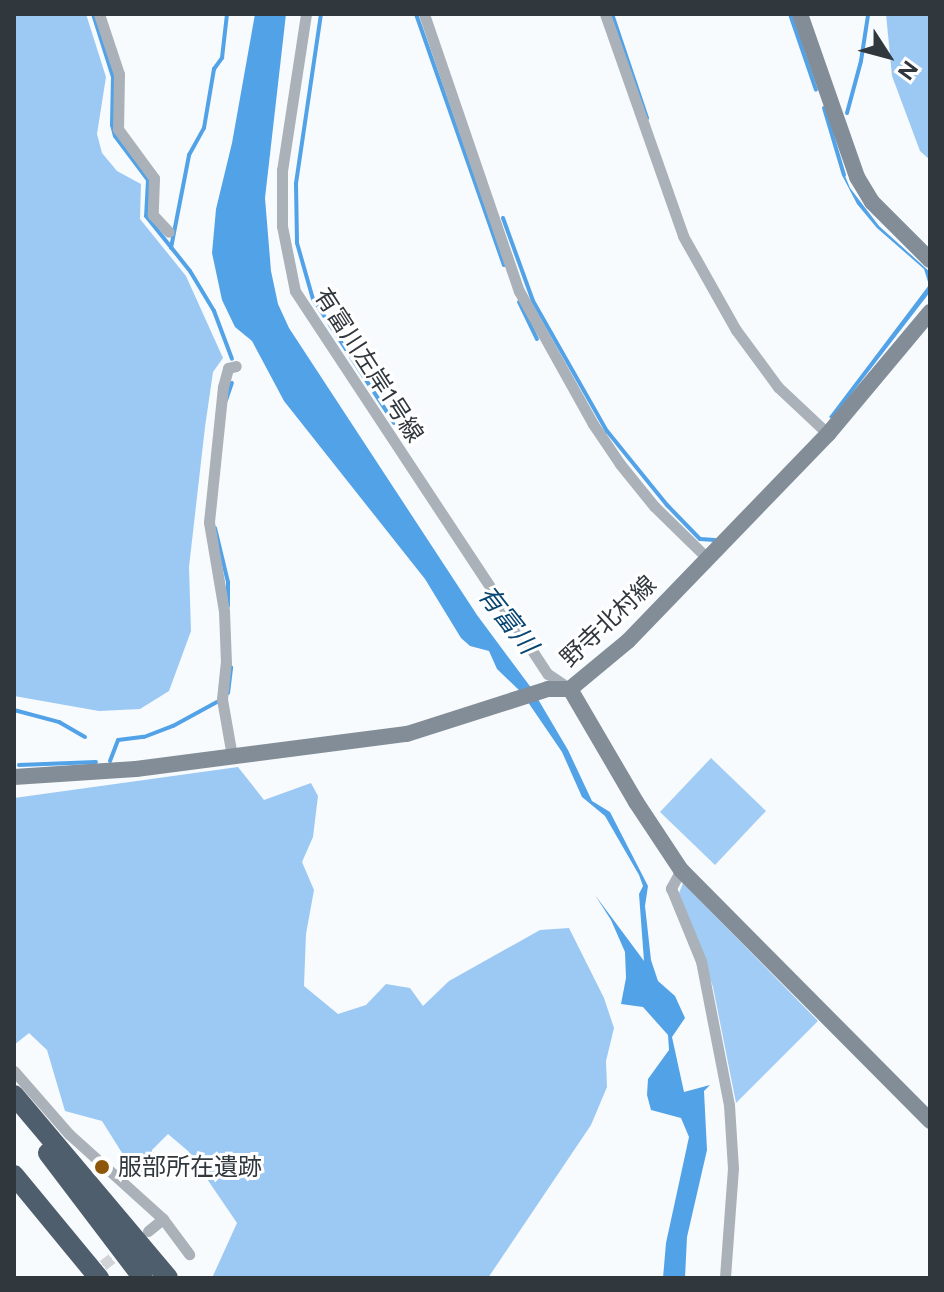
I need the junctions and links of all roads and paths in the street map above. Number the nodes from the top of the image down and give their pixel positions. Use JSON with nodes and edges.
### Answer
{"nodes":[{"id":1,"x":99,"y":14,"type":"edge"},
{"id":2,"x":306,"y":14,"type":"edge"},
{"id":3,"x":424,"y":14,"type":"edge"},
{"id":4,"x":605,"y":14,"type":"edge"},
{"id":5,"x":800,"y":14,"type":"edge"},
{"id":6,"x":169,"y":232,"type":"dead end"},
{"id":7,"x":930,"y":260,"type":"edge"},
{"id":8,"x":930,"y":312,"type":"edge"},
{"id":9,"x":236,"y":366,"type":"dead end"},
{"id":10,"x":828,"y":434,"type":"junction"},
{"id":11,"x":706,"y":557,"type":"junction"},
{"id":12,"x":570,"y":689,"type":"junction"},
{"id":13,"x":232,"y":756,"type":"junction"},
{"id":14,"x":14,"y":777,"type":"edge"},
{"id":15,"x":681,"y":870,"type":"junction"},
{"id":16,"x":14,"y":1071,"type":"edge"},
{"id":17,"x":14,"y":1095,"type":"edge"},
{"id":18,"x":14,"y":1108,"type":"edge"},
{"id":19,"x":930,"y":1121,"type":"edge"},
{"id":20,"x":14,"y":1175,"type":"edge"},
{"id":21,"x":51,"y":1219,"type":"junction"},
{"id":22,"x":163,"y":1219,"type":"junction"},
{"id":23,"x":148,"y":1231,"type":"dead end"},
{"id":24,"x":189,"y":1254,"type":"dead end"},
{"id":25,"x":82,"y":1278,"type":"edge"},
{"id":26,"x":99,"y":1278,"type":"edge"},
{"id":27,"x":143,"y":1278,"type":"edge"},
{"id":28,"x":168,"y":1278,"type":"edge"},
{"id":29,"x":725,"y":1278,"type":"edge"}],
"edges":[{"from":1,"to":6,"type":"street"},
{"from":2,"to":12,"type":"street","name":"有富川左岸1号線"},
{"from":3,"to":11,"type":"street"},
{"from":4,"to":10,"type":"street"},
{"from":5,"to":7,"type":"street"},
{"from":8,"to":10,"type":"street","name":"野寺北村線"},
{"from":9,"to":13,"type":"street"},
{"from":10,"to":11,"type":"street","name":"野寺北村線"},
{"from":11,"to":12,"type":"street","name":"野寺北村線"},
{"from":12,"to":13,"type":"street","name":"野寺北村線"},
{"from":12,"to":15,"type":"street"},
{"from":13,"to":14,"type":"street","name":"野寺北村線"},
{"from":15,"to":19,"type":"street"},
{"from":15,"to":29,"type":"street"},
{"from":16,"to":22,"type":"street"},
{"from":17,"to":28,"type":"highway"},
{"from":18,"to":27,"type":"highway"},
{"from":20,"to":21,"type":"highway"},
{"from":21,"to":25,"type":"highway"},
{"from":21,"to":26,"type":"highway"},
{"from":22,"to":23,"type":"street"},
{"from":22,"to":24,"type":"street"}]}
